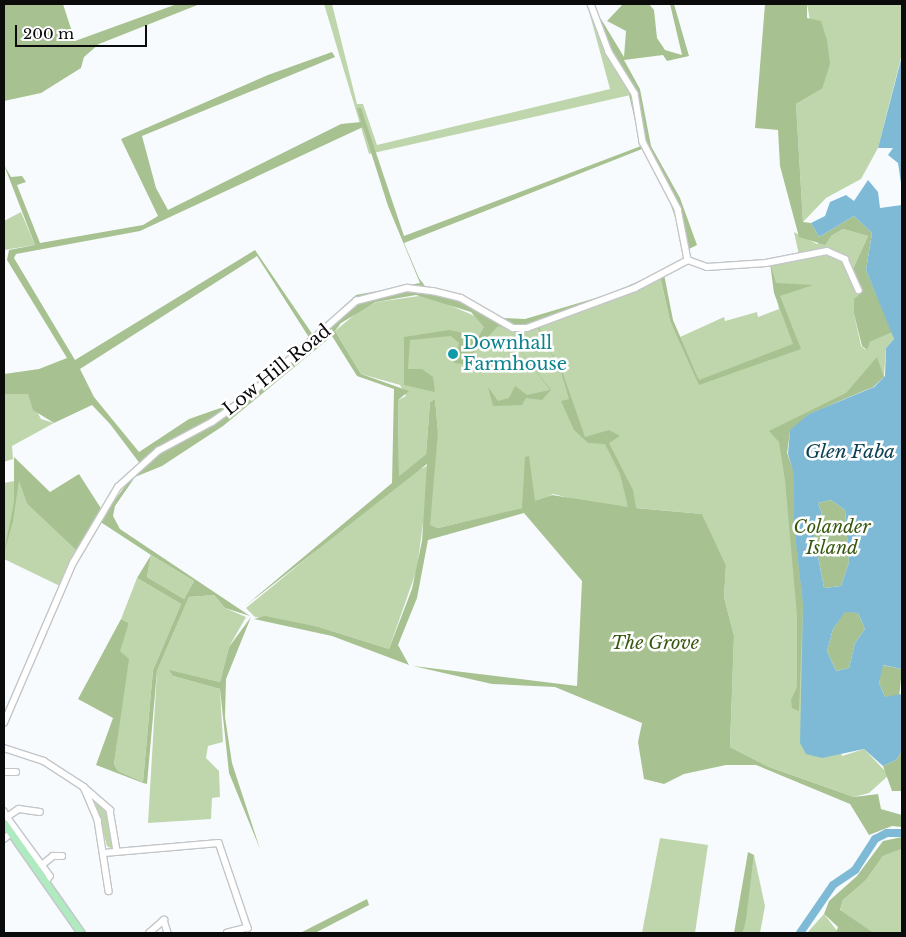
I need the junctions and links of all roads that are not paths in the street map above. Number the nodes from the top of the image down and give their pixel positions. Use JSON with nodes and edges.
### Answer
{"nodes":[{"id":1,"x":591,"y":4,"type":"edge"},
{"id":2,"x":688,"y":260,"type":"junction"},
{"id":3,"x":859,"y":290,"type":"dead end"},
{"id":4,"x":4,"y":723,"type":"edge"},
{"id":5,"x":4,"y":748,"type":"edge"},
{"id":6,"x":4,"y":772,"type":"edge"},
{"id":7,"x":16,"y":772,"type":"dead end"},
{"id":8,"x":84,"y":787,"type":"junction"},
{"id":9,"x":97,"y":796,"type":"junction"},
{"id":10,"x":89,"y":802,"type":"junction"},
{"id":11,"x":40,"y":812,"type":"dead end"},
{"id":12,"x":5,"y":817,"type":"edge"},
{"id":13,"x":7,"y":837,"type":"edge"},
{"id":14,"x":117,"y":851,"type":"junction"},
{"id":15,"x":104,"y":853,"type":"junction"},
{"id":16,"x":62,"y":856,"type":"dead end"},
{"id":17,"x":42,"y":865,"type":"junction"},
{"id":18,"x":47,"y":881,"type":"junction"},
{"id":19,"x":108,"y":891,"type":"dead end"},
{"id":20,"x":81,"y":933,"type":"edge"},
{"id":21,"x":149,"y":933,"type":"edge"},
{"id":22,"x":168,"y":933,"type":"edge"},
{"id":23,"x":228,"y":933,"type":"edge"}],
"edges":[{"from":1,"to":2,"type":"street"},
{"from":2,"to":3,"type":"street"},
{"from":2,"to":4,"type":"street","name":"Low Hill Road"},
{"from":5,"to":8,"type":"street"},
{"from":6,"to":7,"type":"street"},
{"from":8,"to":9,"type":"street"},
{"from":8,"to":10,"type":"street"},
{"from":9,"to":10,"type":"street"},
{"from":9,"to":14,"type":"street"},
{"from":10,"to":15,"type":"street"},
{"from":11,"to":12,"type":"street"},
{"from":12,"to":13,"type":"main road"},
{"from":12,"to":17,"type":"street"},
{"from":13,"to":18,"type":"main road"},
{"from":14,"to":15,"type":"street"},
{"from":14,"to":23,"type":"street"},
{"from":15,"to":19,"type":"street"},
{"from":16,"to":17,"type":"street"},
{"from":17,"to":18,"type":"street"},
{"from":18,"to":20,"type":"main road"},
{"from":21,"to":22,"type":"street"}]}
